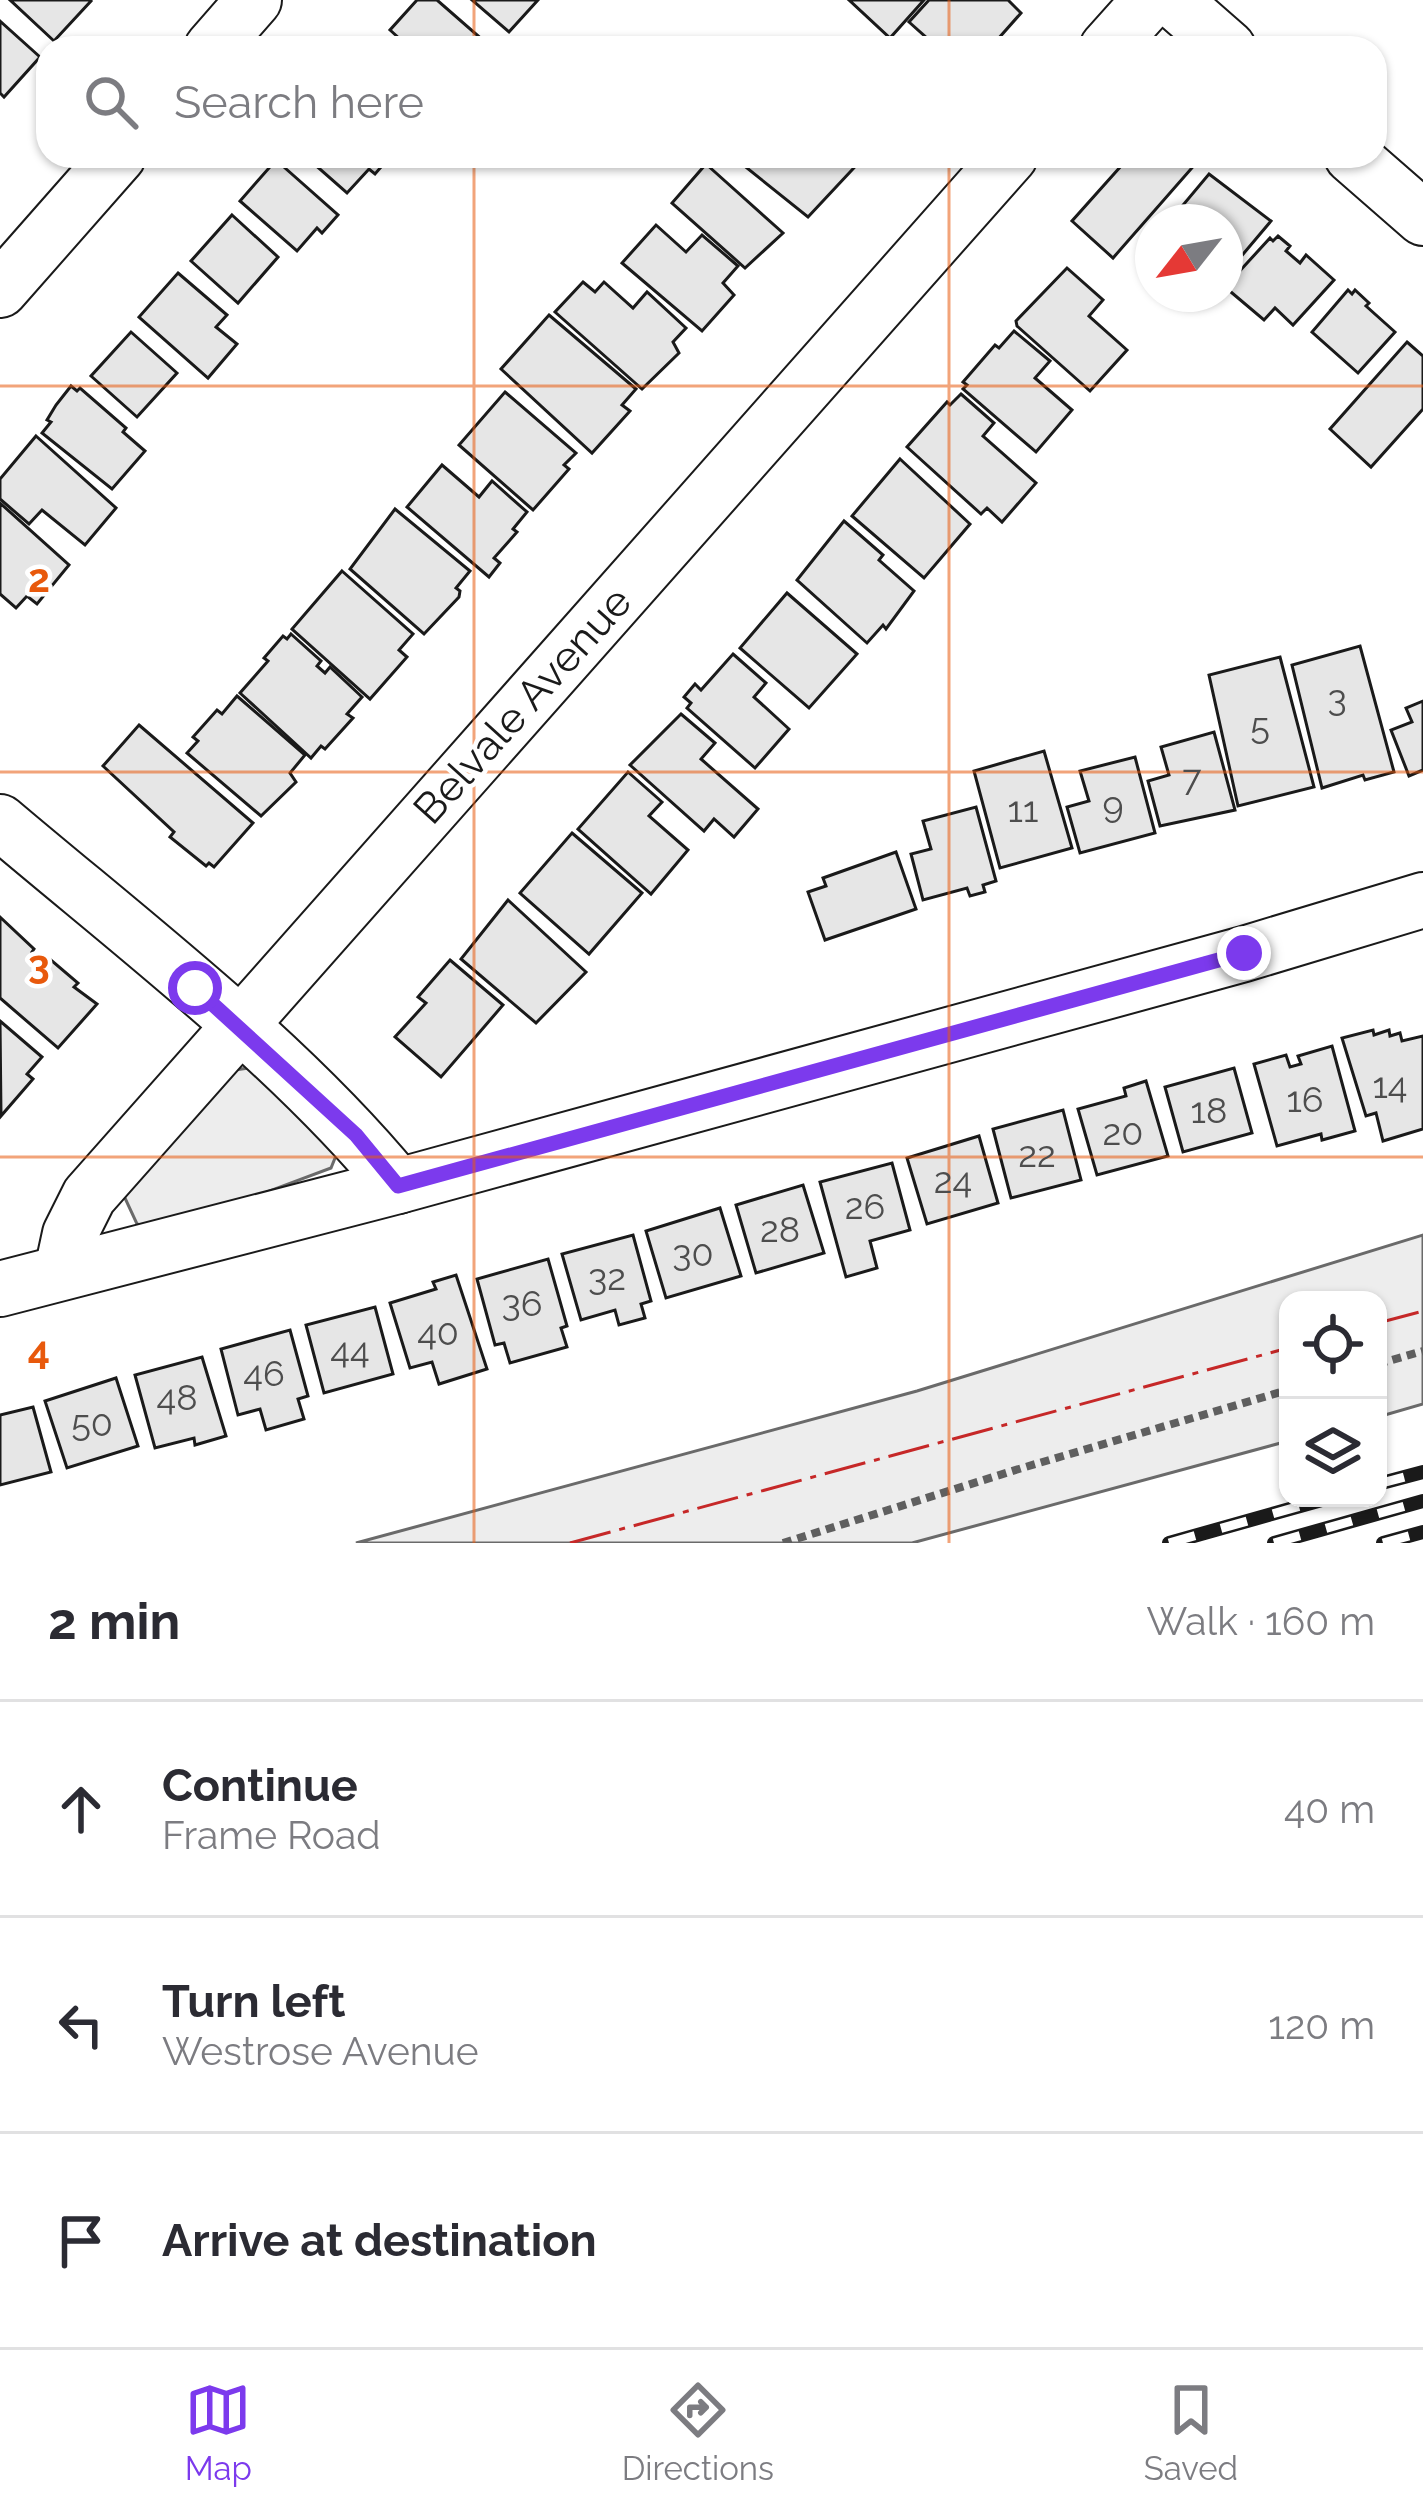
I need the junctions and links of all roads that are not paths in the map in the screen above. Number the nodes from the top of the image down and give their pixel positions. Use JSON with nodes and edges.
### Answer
{"nodes":[{"id":1,"x":254,"y":0,"type":"edge"},
{"id":2,"x":1150,"y":0,"type":"edge"},
{"id":3,"x":1173,"y":0,"type":"edge"},
{"id":4,"x":222,"y":36,"type":"edge"},
{"id":5,"x":1117,"y":36,"type":"edge"},
{"id":6,"x":1214,"y":36,"type":"edge"},
{"id":7,"x":107,"y":168,"type":"edge"},
{"id":8,"x":999,"y":168,"type":"edge"},
{"id":9,"x":1366,"y":168,"type":"edge"},
{"id":10,"x":1423,"y":218,"type":"edge"},
{"id":11,"x":0,"y":290,"type":"edge"},
{"id":12,"x":0,"y":822,"type":"edge"},
{"id":13,"x":1423,"y":900,"type":"edge"},
{"id":14,"x":237,"y":1026,"type":"junction"},
{"id":15,"x":398,"y":1186,"type":"junction"},
{"id":16,"x":62,"y":1271,"type":"junction"},
{"id":17,"x":0,"y":1288,"type":"edge"}],
"edges":[{"from":1,"to":4,"type":"street"},
{"from":2,"to":5,"type":"street"},
{"from":3,"to":6,"type":"street"},
{"from":7,"to":11,"type":"street"},
{"from":8,"to":14,"type":"street","name":"Belvale Avenue"},
{"from":9,"to":10,"type":"street"},
{"from":12,"to":14,"type":"street"},
{"from":13,"to":15,"type":"street"},
{"from":14,"to":15,"type":"street"},
{"from":14,"to":16,"type":"street","name":"Belvale Avenue"},
{"from":15,"to":16,"type":"street"},
{"from":16,"to":17,"type":"street"}]}
